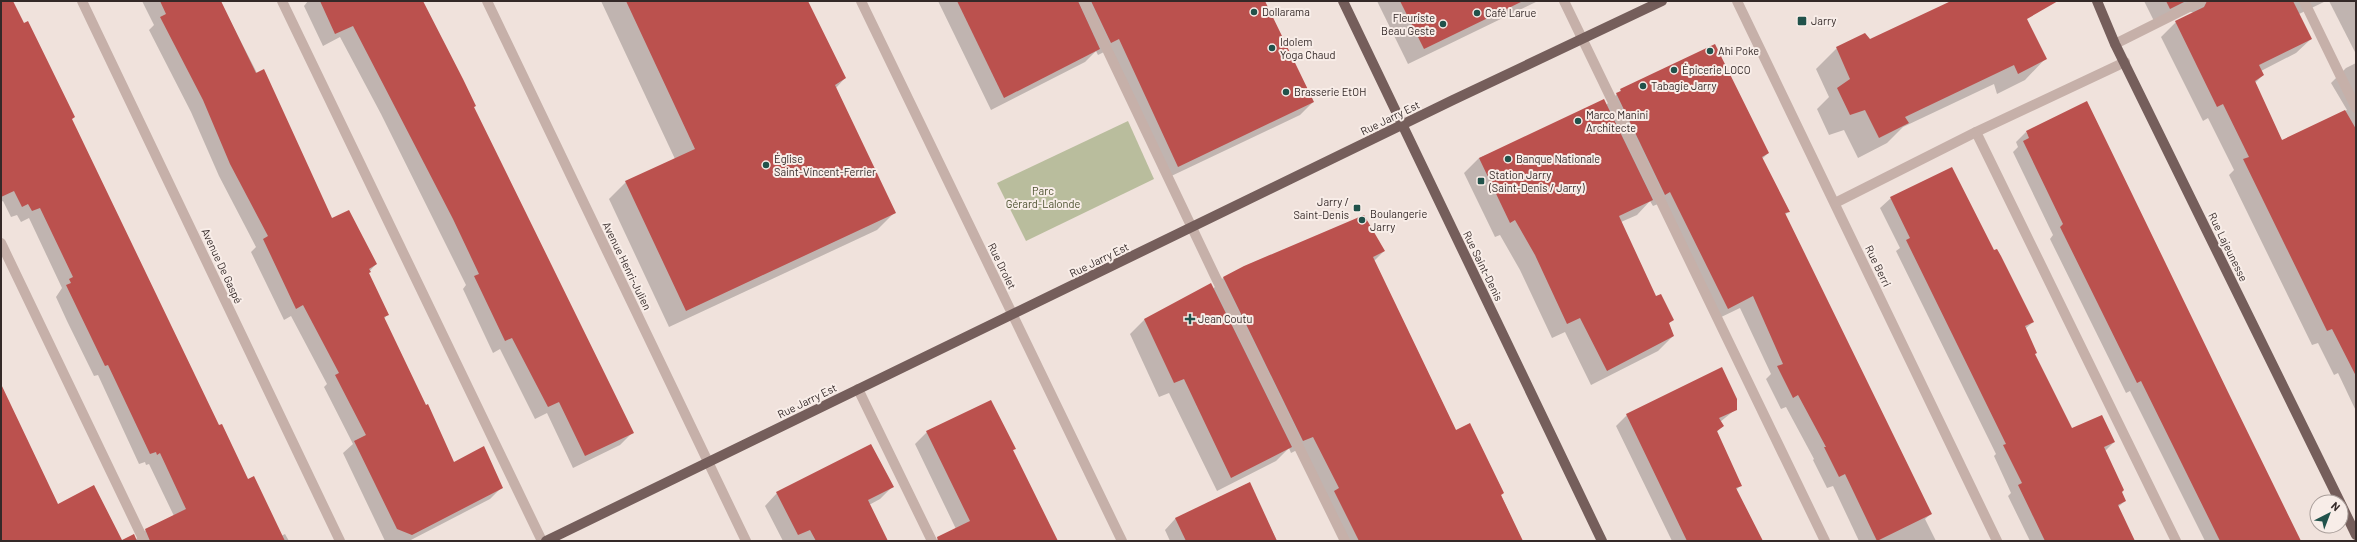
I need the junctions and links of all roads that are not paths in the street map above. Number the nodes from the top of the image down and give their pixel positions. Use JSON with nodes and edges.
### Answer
{"nodes":[{"id":1,"x":82,"y":1,"type":"edge"},
{"id":2,"x":282,"y":1,"type":"edge"},
{"id":3,"x":487,"y":1,"type":"edge"},
{"id":4,"x":861,"y":1,"type":"edge"},
{"id":5,"x":1084,"y":1,"type":"edge"},
{"id":6,"x":1343,"y":1,"type":"edge"},
{"id":7,"x":1564,"y":1,"type":"edge"},
{"id":8,"x":1662,"y":1,"type":"edge"},
{"id":9,"x":1737,"y":1,"type":"edge"},
{"id":10,"x":2097,"y":1,"type":"edge"},
{"id":11,"x":2201,"y":1,"type":"edge"},
{"id":12,"x":2304,"y":1,"type":"edge"},
{"id":13,"x":1583,"y":39,"type":"junction"},
{"id":14,"x":2115,"y":44,"type":"junction"},
{"id":15,"x":2125,"y":62,"type":"junction"},
{"id":16,"x":2356,"y":108,"type":"edge"},
{"id":17,"x":1402,"y":125,"type":"junction"},
{"id":18,"x":1976,"y":132,"type":"junction"},
{"id":19,"x":1835,"y":203,"type":"junction"},
{"id":20,"x":1192,"y":228,"type":"junction"},
{"id":21,"x":1,"y":244,"type":"edge"},
{"id":22,"x":1013,"y":315,"type":"junction"},
{"id":23,"x":858,"y":389,"type":"junction"},
{"id":24,"x":708,"y":463,"type":"junction"},
{"id":25,"x":2336,"y":494,"type":"edge"},
{"id":26,"x":2349,"y":521,"type":"edge"},
{"id":27,"x":2356,"y":535,"type":"edge"},
{"id":28,"x":144,"y":541,"type":"edge"},
{"id":29,"x":340,"y":541,"type":"edge"},
{"id":30,"x":542,"y":541,"type":"edge"},
{"id":31,"x":546,"y":541,"type":"edge"},
{"id":32,"x":746,"y":541,"type":"edge"},
{"id":33,"x":932,"y":541,"type":"edge"},
{"id":34,"x":1122,"y":541,"type":"edge"},
{"id":35,"x":1345,"y":541,"type":"edge"},
{"id":36,"x":1602,"y":541,"type":"edge"},
{"id":37,"x":1825,"y":541,"type":"edge"},
{"id":38,"x":1998,"y":541,"type":"edge"},
{"id":39,"x":2176,"y":541,"type":"edge"}],
"edges":[{"from":1,"to":29,"type":"street","name":"Avenue De Gaspé"},
{"from":2,"to":30,"type":"street"},
{"from":3,"to":24,"type":"street","name":"Avenue Henri-Julien"},
{"from":4,"to":22,"type":"street","name":"Rue Drolet"},
{"from":5,"to":20,"type":"street"},
{"from":6,"to":17,"type":"main road","name":"Rue Saint-Denis"},
{"from":7,"to":13,"type":"street"},
{"from":8,"to":13,"type":"main road","name":"Rue Jarry Est"},
{"from":9,"to":19,"type":"street","name":"Rue Berri"},
{"from":10,"to":14,"type":"main road","name":"Rue Lajeunesse"},
{"from":11,"to":14,"type":"street"},
{"from":12,"to":16,"type":"street"},
{"from":13,"to":17,"type":"main road","name":"Rue Jarry Est"},
{"from":13,"to":37,"type":"street"},
{"from":14,"to":15,"type":"main road","name":"Rue Lajeunesse"},
{"from":15,"to":18,"type":"street"},
{"from":15,"to":25,"type":"main road","name":"Rue Lajeunesse"},
{"from":17,"to":20,"type":"main road","name":"Rue Jarry Est"},
{"from":17,"to":36,"type":"main road","name":"Rue Saint-Denis"},
{"from":18,"to":19,"type":"street"},
{"from":18,"to":39,"type":"street"},
{"from":19,"to":38,"type":"street","name":"Rue Berri"},
{"from":20,"to":22,"type":"main road","name":"Rue Jarry Est"},
{"from":20,"to":35,"type":"street"},
{"from":21,"to":28,"type":"street"},
{"from":22,"to":23,"type":"main road","name":"Rue Jarry Est"},
{"from":22,"to":34,"type":"street","name":"Rue Drolet"},
{"from":23,"to":24,"type":"main road","name":"Rue Jarry Est"},
{"from":23,"to":33,"type":"street"},
{"from":24,"to":31,"type":"main road","name":"Rue Jarry Est"},
{"from":24,"to":32,"type":"street","name":"Avenue Henri-Julien"},
{"from":26,"to":27,"type":"main road","name":"Rue Lajeunesse"}]}
